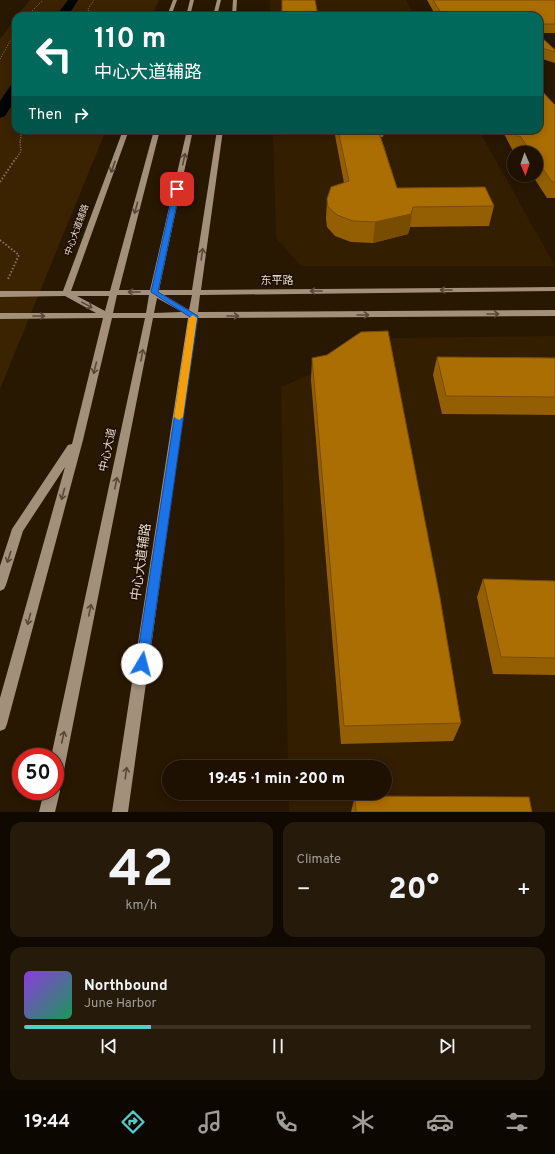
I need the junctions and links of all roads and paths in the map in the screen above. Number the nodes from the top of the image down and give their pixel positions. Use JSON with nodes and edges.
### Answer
{"nodes":[{"id":1,"x":43,"y":0,"type":"edge"},
{"id":2,"x":94,"y":0,"type":"edge"},
{"id":3,"x":175,"y":0,"type":"edge"},
{"id":4,"x":192,"y":0,"type":"edge"},
{"id":5,"x":219,"y":0,"type":"edge"},
{"id":6,"x":235,"y":0,"type":"edge"},
{"id":7,"x":31,"y":12,"type":"edge"},
{"id":8,"x":89,"y":12,"type":"edge"},
{"id":9,"x":170,"y":12,"type":"edge"},
{"id":10,"x":189,"y":12,"type":"edge"},
{"id":11,"x":216,"y":12,"type":"edge"},
{"id":12,"x":234,"y":12,"type":"edge"},
{"id":13,"x":12,"y":38,"type":"edge"},
{"id":14,"x":0,"y":60,"type":"edge"},
{"id":15,"x":21,"y":134,"type":"edge"},
{"id":16,"x":125,"y":134,"type":"edge"},
{"id":17,"x":156,"y":134,"type":"edge"},
{"id":18,"x":189,"y":134,"type":"edge"},
{"id":19,"x":219,"y":134,"type":"edge"},
{"id":20,"x":0,"y":182,"type":"edge"},
{"id":21,"x":0,"y":240,"type":"edge"},
{"id":22,"x":555,"y":289,"type":"edge"},
{"id":23,"x":114,"y":292,"type":"junction"},
{"id":24,"x":154,"y":292,"type":"junction"},
{"id":25,"x":196,"y":292,"type":"junction"},
{"id":26,"x":66,"y":293,"type":"junction"},
{"id":27,"x":0,"y":294,"type":"edge"},
{"id":28,"x":555,"y":313,"type":"edge"},
{"id":29,"x":0,"y":316,"type":"edge"},
{"id":30,"x":108,"y":316,"type":"junction"},
{"id":31,"x":150,"y":316,"type":"junction"},
{"id":32,"x":194,"y":316,"type":"junction"},
{"id":33,"x":78,"y":440,"type":"junction"},
{"id":34,"x":0,"y":585,"type":"edge"},
{"id":35,"x":0,"y":724,"type":"edge"},
{"id":36,"x":61,"y":748,"type":"edge"},
{"id":37,"x":50,"y":800,"type":"edge"},
{"id":38,"x":47,"y":812,"type":"edge"},
{"id":39,"x":120,"y":812,"type":"edge"}],
"edges":[{"from":1,"to":7,"type":"path"},
{"from":2,"to":8,"type":"path"},
{"from":3,"to":9,"type":"main road"},
{"from":4,"to":10,"type":"main road"},
{"from":5,"to":11,"type":"main road"},
{"from":6,"to":12,"type":"main road"},
{"from":13,"to":14,"type":"path"},
{"from":15,"to":20,"type":"path"},
{"from":16,"to":26,"type":"main road","name":"中心大道辅路","one_way":true},
{"from":17,"to":23,"type":"main road","one_way":true},
{"from":24,"to":18,"type":"main road","name":"中心大道","one_way":true},
{"from":25,"to":19,"type":"main road","name":"中心大道辅路","one_way":true},
{"from":21,"to":27,"type":"path"},
{"from":22,"to":25,"type":"main road","name":"东平路","one_way":true},
{"from":24,"to":23,"type":"main road","name":"东平路","one_way":true},
{"from":23,"to":26,"type":"main road","name":"东平路"},
{"from":23,"to":30,"type":"main road"},
{"from":24,"to":25,"type":"main road","name":"东平路"},
{"from":24,"to":31,"type":"main road","name":"中心大道"},
{"from":24,"to":32,"type":"main road"},
{"from":25,"to":32,"type":"main road","name":"中心大道辅路"},
{"from":26,"to":27,"type":"main road","name":"东平路"},
{"from":26,"to":30,"type":"main road","one_way":true},
{"from":32,"to":28,"type":"main road","one_way":true},
{"from":29,"to":30,"type":"main road","one_way":true},
{"from":30,"to":31,"type":"main road"},
{"from":30,"to":33,"type":"main road","one_way":true},
{"from":31,"to":32,"type":"main road"},
{"from":36,"to":31,"type":"main road","name":"中心大道","one_way":true},
{"from":39,"to":32,"type":"main road","name":"中心大道辅路","one_way":true},
{"from":33,"to":34,"type":"main road","one_way":true},
{"from":33,"to":35,"type":"main road","one_way":true},
{"from":37,"to":38,"type":"main road"}]}
